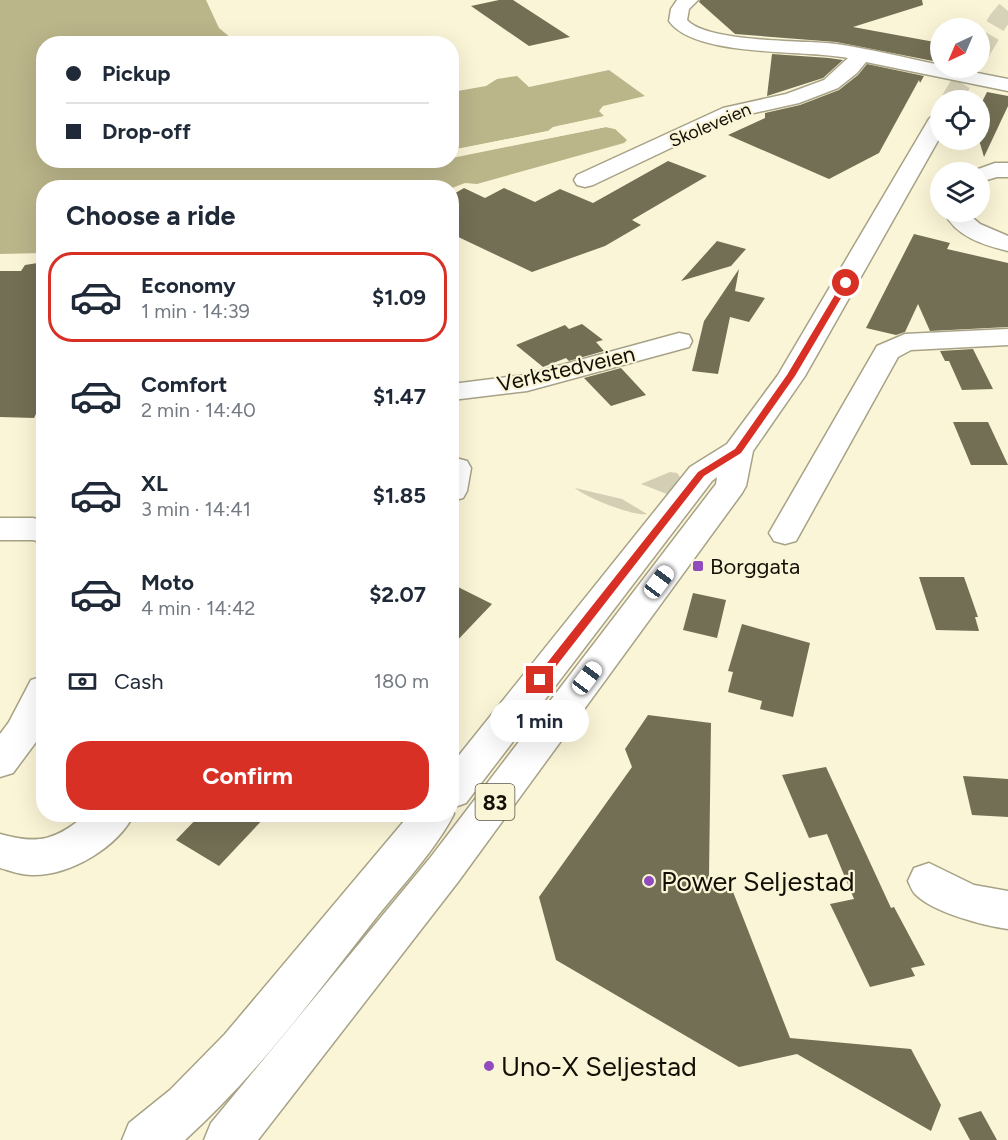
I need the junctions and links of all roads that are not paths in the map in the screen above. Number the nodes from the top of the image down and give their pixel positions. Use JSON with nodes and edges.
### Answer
{"nodes":[{"id":1,"x":689,"y":0,"type":"edge"},
{"id":2,"x":862,"y":54,"type":"junction"},
{"id":3,"x":1008,"y":85,"type":"edge"},
{"id":4,"x":930,"y":136,"type":"edge"},
{"id":5,"x":1008,"y":170,"type":"edge"},
{"id":6,"x":990,"y":172,"type":"edge"},
{"id":7,"x":585,"y":180,"type":"dead end"},
{"id":8,"x":962,"y":222,"type":"edge"},
{"id":9,"x":1008,"y":244,"type":"edge"},
{"id":10,"x":1008,"y":337,"type":"edge"},
{"id":11,"x":679,"y":340,"type":"dead end"},
{"id":12,"x":459,"y":391,"type":"edge"},
{"id":13,"x":738,"y":451,"type":"junction"},
{"id":14,"x":0,"y":529,"type":"edge"},
{"id":15,"x":36,"y":530,"type":"edge"},
{"id":16,"x":785,"y":533,"type":"dead end"},
{"id":17,"x":36,"y":706,"type":"edge"},
{"id":18,"x":0,"y":762,"type":"edge"},
{"id":19,"x":459,"y":783,"type":"edge"},
{"id":20,"x":106,"y":822,"type":"edge"},
{"id":21,"x":428,"y":822,"type":"edge"},
{"id":22,"x":0,"y":851,"type":"edge"},
{"id":23,"x":929,"y":881,"type":"dead end"},
{"id":24,"x":1008,"y":910,"type":"edge"},
{"id":25,"x":146,"y":1140,"type":"edge"},
{"id":26,"x":228,"y":1140,"type":"edge"}],
"edges":[{"from":1,"to":2,"type":"main road"},
{"from":2,"to":3,"type":"main road"},
{"from":2,"to":7,"type":"main road","name":"Skoleveien"},
{"from":4,"to":13,"type":"main road","number":"83"},
{"from":5,"to":6,"type":"main road"},
{"from":8,"to":9,"type":"main road"},
{"from":10,"to":16,"type":"main road"},
{"from":11,"to":12,"type":"main road","name":"Verkstedveien"},
{"from":13,"to":19,"type":"main road","number":"83"},
{"from":13,"to":26,"type":"main road","number":"83"},
{"from":14,"to":15,"type":"main road"},
{"from":17,"to":18,"type":"main road"},
{"from":20,"to":22,"type":"main road"},
{"from":21,"to":25,"type":"main road"},
{"from":23,"to":24,"type":"main road"}]}
